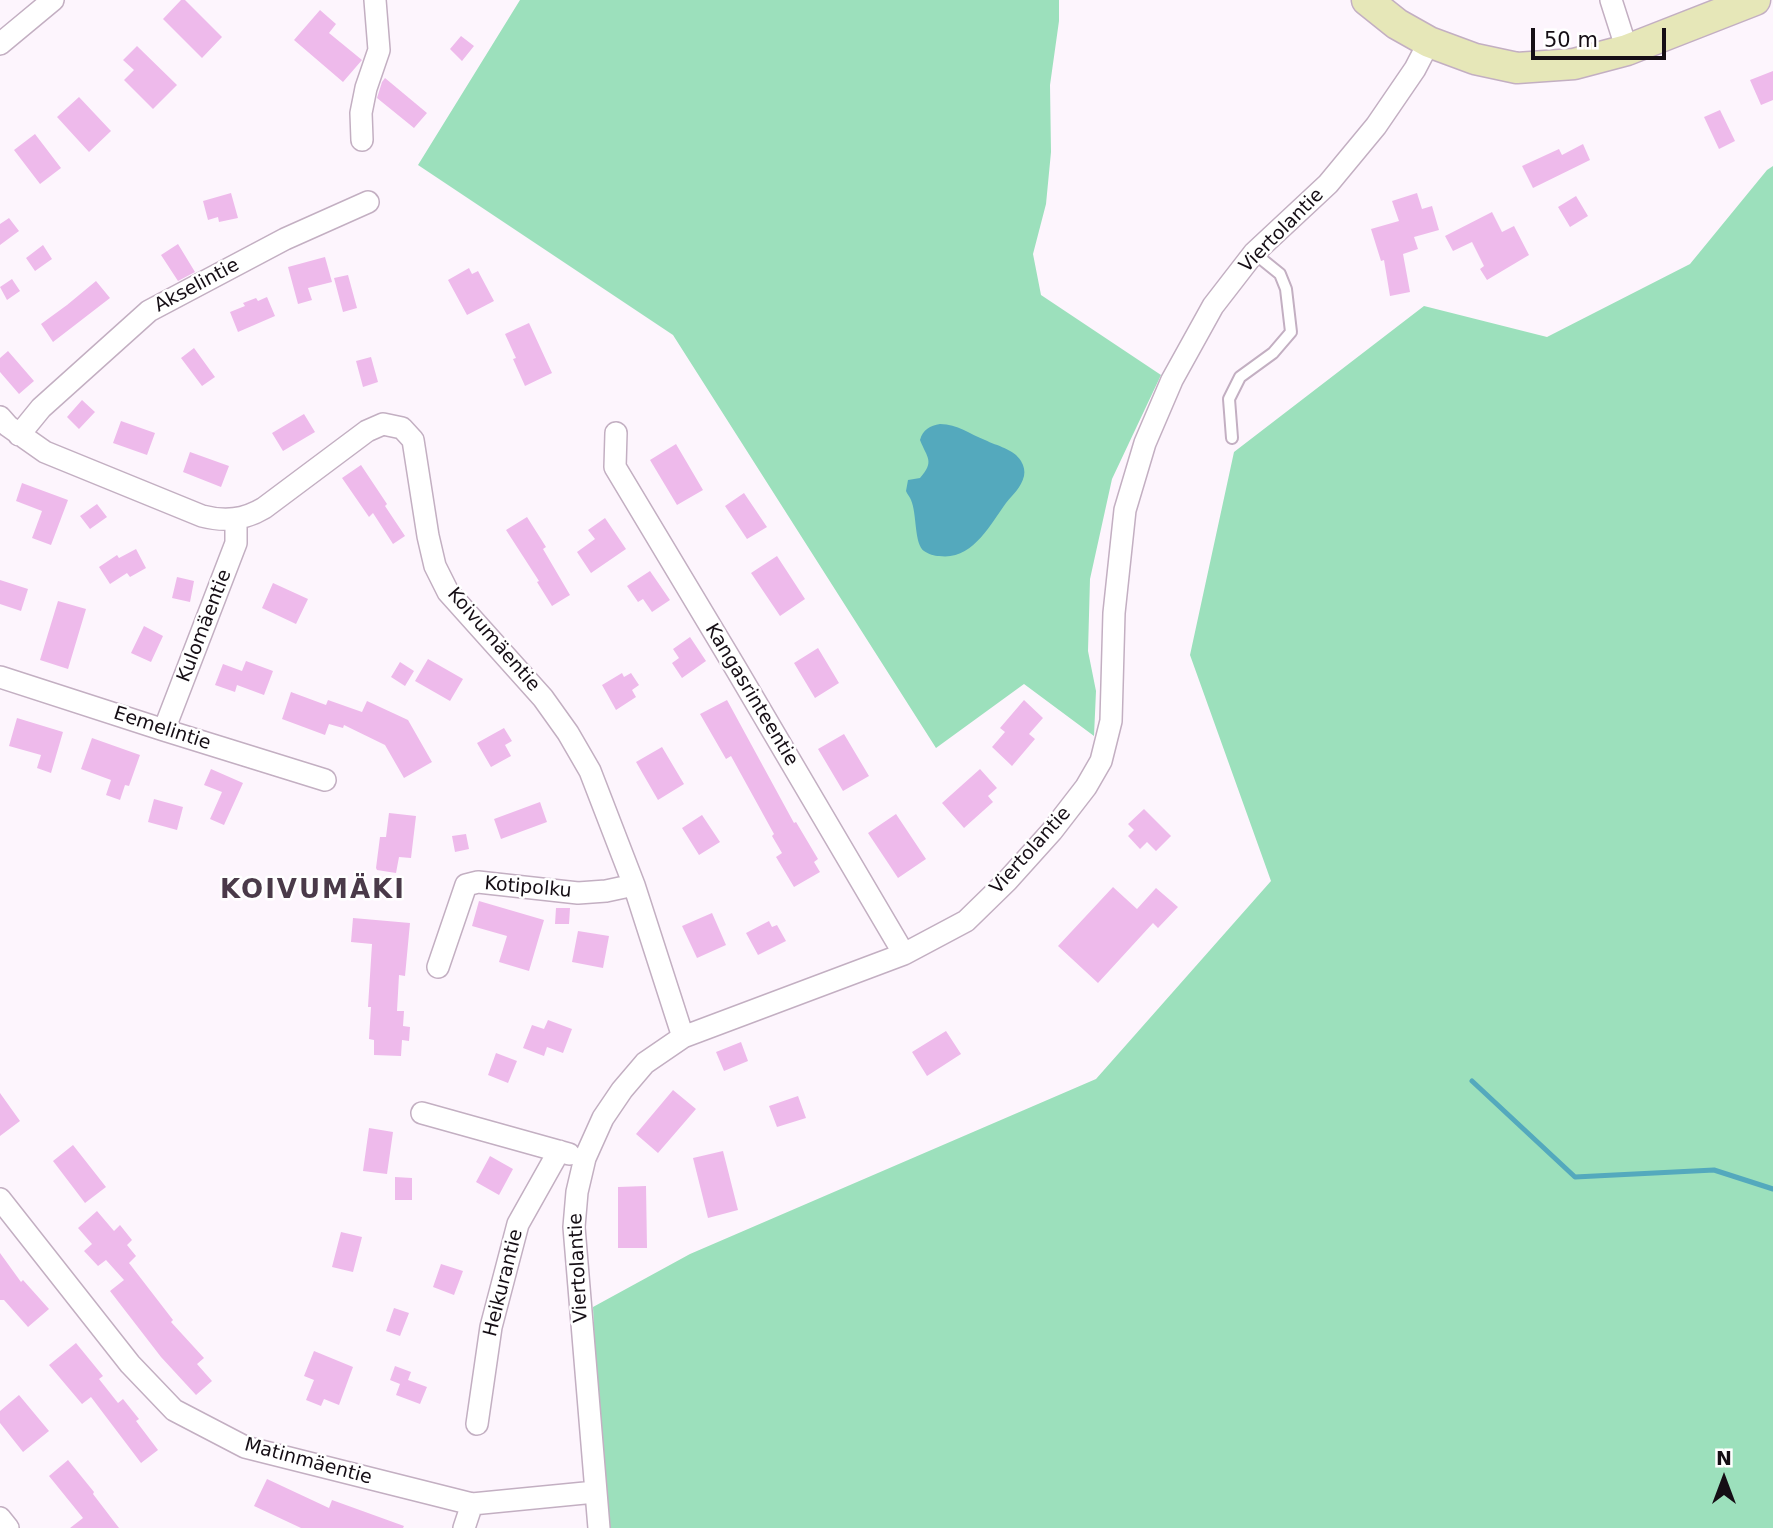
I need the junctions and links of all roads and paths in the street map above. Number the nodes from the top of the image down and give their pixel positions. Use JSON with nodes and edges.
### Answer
{"nodes":[{"id":1,"x":53,"y":0,"type":"edge"},
{"id":2,"x":375,"y":0,"type":"edge"},
{"id":3,"x":1367,"y":0,"type":"edge"},
{"id":4,"x":1611,"y":0,"type":"edge"},
{"id":5,"x":1755,"y":0,"type":"edge"},
{"id":6,"x":1429,"y":43,"type":"junction"},
{"id":7,"x":0,"y":44,"type":"edge"},
{"id":8,"x":1627,"y":50,"type":"junction"},
{"id":9,"x":362,"y":141,"type":"dead end"},
{"id":10,"x":368,"y":202,"type":"dead end"},
{"id":11,"x":1254,"y":253,"type":"junction"},
{"id":12,"x":0,"y":417,"type":"edge"},
{"id":13,"x":616,"y":433,"type":"dead end"},
{"id":14,"x":19,"y":435,"type":"junction"},
{"id":15,"x":1232,"y":439,"type":"dead end"},
{"id":16,"x":236,"y":520,"type":"junction"},
{"id":17,"x":0,"y":677,"type":"edge"},
{"id":18,"x":164,"y":730,"type":"junction"},
{"id":19,"x":325,"y":780,"type":"dead end"},
{"id":20,"x":634,"y":885,"type":"junction"},
{"id":21,"x":904,"y":954,"type":"junction"},
{"id":22,"x":438,"y":967,"type":"dead end"},
{"id":23,"x":683,"y":1037,"type":"junction"},
{"id":24,"x":422,"y":1113,"type":"dead end"},
{"id":25,"x":559,"y":1151,"type":"junction"},
{"id":26,"x":585,"y":1158,"type":"junction"},
{"id":27,"x":0,"y":1199,"type":"edge"},
{"id":28,"x":477,"y":1424,"type":"dead end"},
{"id":29,"x":595,"y":1492,"type":"junction"},
{"id":30,"x":472,"y":1504,"type":"junction"},
{"id":31,"x":0,"y":1518,"type":"edge"},
{"id":32,"x":8,"y":1528,"type":"edge"},
{"id":33,"x":464,"y":1528,"type":"edge"},
{"id":34,"x":599,"y":1528,"type":"edge"}],
"edges":[{"from":1,"to":7,"type":"street"},
{"from":2,"to":9,"type":"street"},
{"from":3,"to":6,"type":"main road"},
{"from":4,"to":8,"type":"street"},
{"from":5,"to":8,"type":"main road"},
{"from":6,"to":8,"type":"main road"},
{"from":6,"to":11,"type":"street","name":"Viertolantie"},
{"from":10,"to":14,"type":"street","name":"Akselintie"},
{"from":11,"to":15,"type":"lane"},
{"from":11,"to":21,"type":"street","name":"Viertolantie"},
{"from":12,"to":14,"type":"street"},
{"from":13,"to":21,"type":"street","name":"Kangasrinteentie"},
{"from":14,"to":16,"type":"street"},
{"from":16,"to":18,"type":"street","name":"Kulomäentie"},
{"from":16,"to":20,"type":"street","name":"Koivumäentie"},
{"from":17,"to":18,"type":"street","name":"Eemelintie"},
{"from":18,"to":19,"type":"street","name":"Eemelintie"},
{"from":20,"to":22,"type":"street","name":"Kotipolku"},
{"from":20,"to":23,"type":"street","name":"Koivumäentie"},
{"from":21,"to":23,"type":"street","name":"Viertolantie"},
{"from":23,"to":26,"type":"street","name":"Viertolantie"},
{"from":24,"to":25,"type":"street"},
{"from":25,"to":26,"type":"street"},
{"from":25,"to":28,"type":"street","name":"Heikurantie"},
{"from":26,"to":29,"type":"street","name":"Viertolantie"},
{"from":27,"to":30,"type":"street","name":"Matinmäentie"},
{"from":29,"to":30,"type":"street","name":"Matinmäentie"},
{"from":29,"to":34,"type":"street","name":"Viertolantie"},
{"from":30,"to":33,"type":"street"},
{"from":31,"to":32,"type":"street"}]}
